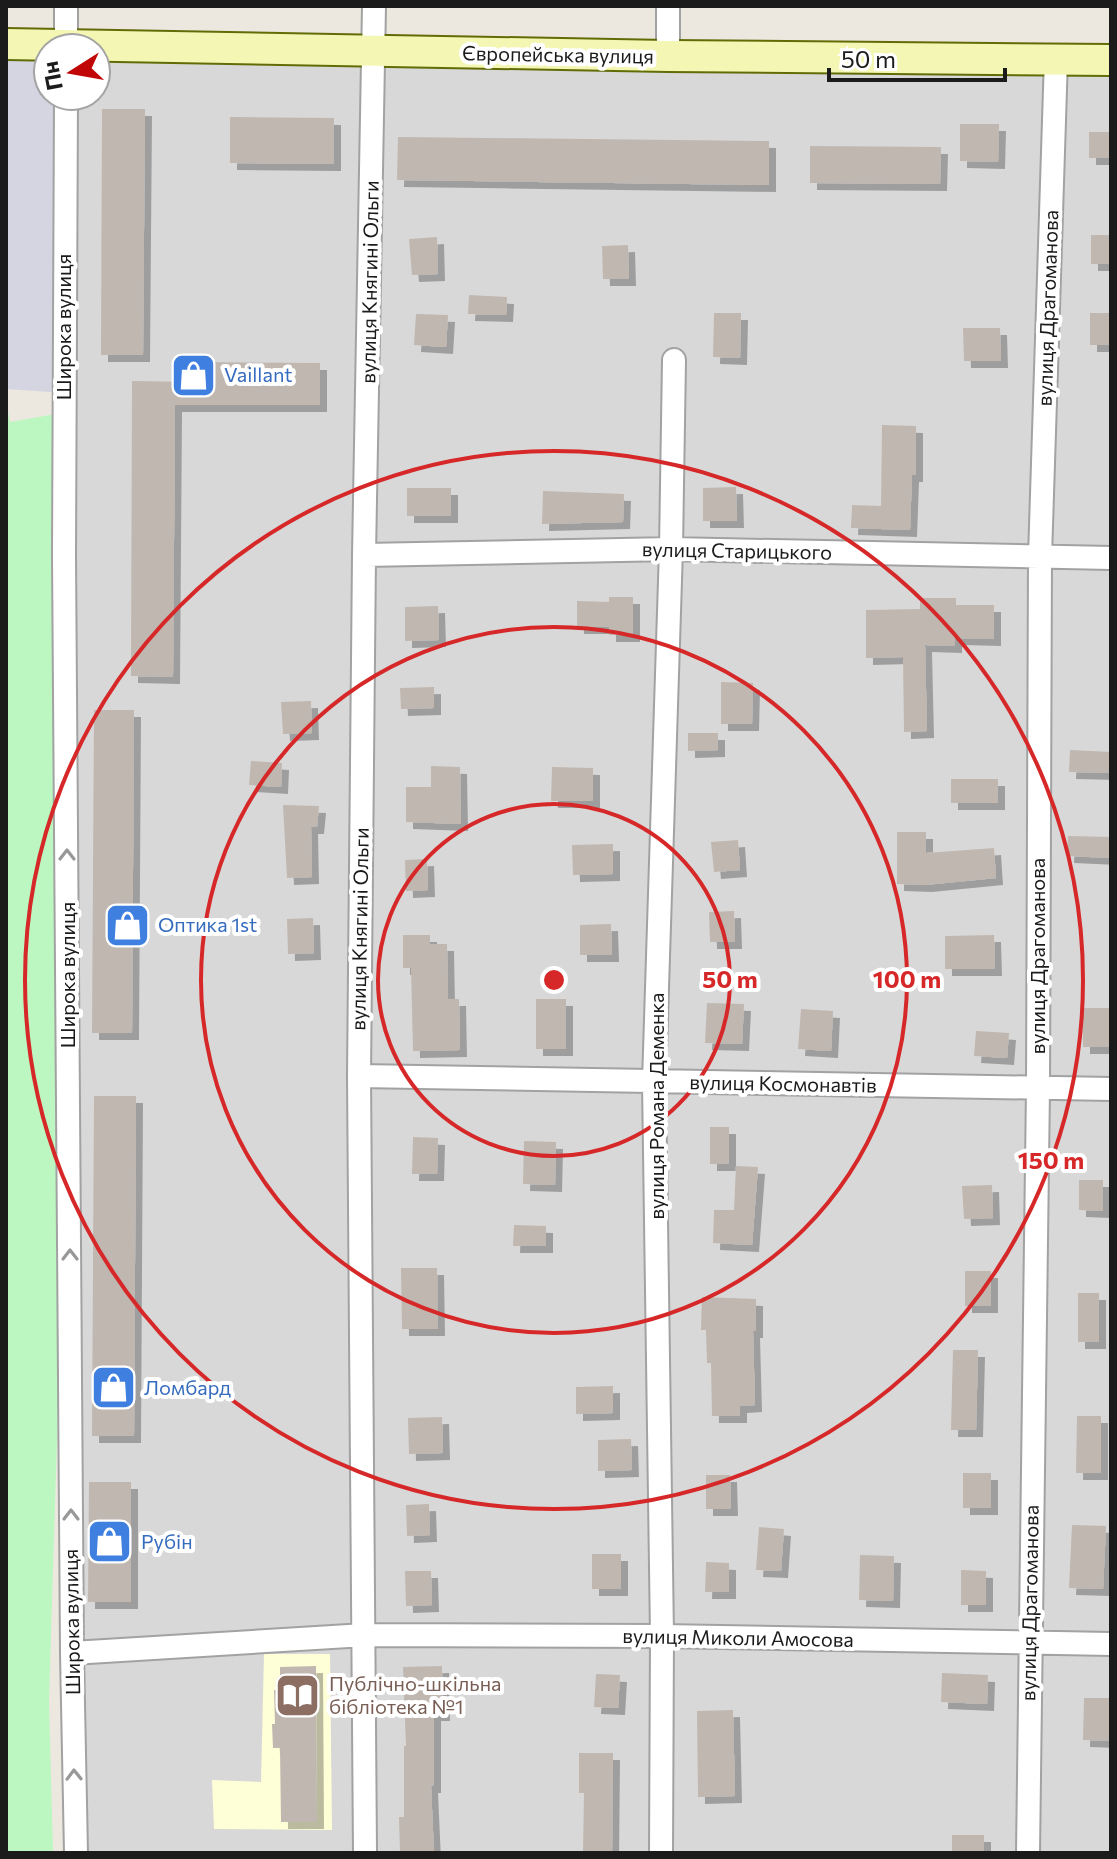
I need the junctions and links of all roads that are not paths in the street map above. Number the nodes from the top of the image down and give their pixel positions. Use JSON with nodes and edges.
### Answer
{"nodes":[{"id":1,"x":66,"y":6,"type":"edge"},
{"id":2,"x":374,"y":6,"type":"edge"},
{"id":3,"x":668,"y":6,"type":"edge"},
{"id":4,"x":66,"y":32,"type":"edge"},
{"id":5,"x":6,"y":44,"type":"edge"},
{"id":6,"x":32,"y":45,"type":"edge"},
{"id":7,"x":112,"y":47,"type":"edge"},
{"id":8,"x":375,"y":52,"type":"junction"},
{"id":9,"x":668,"y":56,"type":"junction"},
{"id":10,"x":1056,"y":58,"type":"junction"},
{"id":11,"x":1111,"y":60,"type":"edge"},
{"id":12,"x":66,"y":112,"type":"edge"},
{"id":13,"x":674,"y":360,"type":"dead end"},
{"id":14,"x":671,"y":549,"type":"junction"},
{"id":15,"x":364,"y":555,"type":"junction"},
{"id":16,"x":1040,"y":557,"type":"junction"},
{"id":17,"x":1111,"y":558,"type":"edge"},
{"id":18,"x":359,"y":1076,"type":"junction"},
{"id":19,"x":654,"y":1082,"type":"junction"},
{"id":20,"x":1038,"y":1088,"type":"junction"},
{"id":21,"x":1111,"y":1089,"type":"edge"},
{"id":22,"x":365,"y":1635,"type":"junction"},
{"id":23,"x":662,"y":1636,"type":"junction"},
{"id":24,"x":1030,"y":1643,"type":"junction"},
{"id":25,"x":1111,"y":1644,"type":"edge"},
{"id":26,"x":72,"y":1653,"type":"junction"},
{"id":27,"x":76,"y":1853,"type":"edge"},
{"id":28,"x":365,"y":1853,"type":"edge"},
{"id":29,"x":661,"y":1853,"type":"edge"},
{"id":30,"x":1028,"y":1853,"type":"edge"}],
"edges":[{"from":1,"to":4,"type":"street"},
{"from":2,"to":8,"type":"street","name":"вулиця Княгині Ольги"},
{"from":3,"to":9,"type":"street"},
{"from":5,"to":6,"type":"main road","name":"Європейська вулиця"},
{"from":7,"to":8,"type":"main road","name":"Європейська вулиця"},
{"from":8,"to":9,"type":"main road","name":"Європейська вулиця"},
{"from":8,"to":15,"type":"street","name":"вулиця Княгині Ольги"},
{"from":9,"to":10,"type":"main road","name":"Європейська вулиця"},
{"from":10,"to":11,"type":"main road","name":"Європейська вулиця"},
{"from":10,"to":16,"type":"street","name":"вулиця Драгоманова"},
{"from":26,"to":12,"type":"street","name":"Широка вулиця","one_way":true},
{"from":13,"to":14,"type":"street","name":"вулиця Романа Деменка"},
{"from":14,"to":15,"type":"street","name":"вулиця Старицького"},
{"from":14,"to":16,"type":"street","name":"вулиця Старицького"},
{"from":14,"to":19,"type":"street","name":"вулиця Романа Деменка"},
{"from":15,"to":18,"type":"street","name":"вулиця Княгині Ольги"},
{"from":16,"to":17,"type":"street","name":"вулиця Старицького"},
{"from":16,"to":20,"type":"street","name":"вулиця Драгоманова"},
{"from":18,"to":19,"type":"street","name":"вулиця Космонавтів"},
{"from":18,"to":22,"type":"street","name":"вулиця Княгині Ольги"},
{"from":19,"to":20,"type":"street","name":"вулиця Космонавтів"},
{"from":19,"to":23,"type":"street","name":"вулиця Романа Деменка"},
{"from":20,"to":21,"type":"street","name":"вулиця Космонавтів"},
{"from":20,"to":24,"type":"street","name":"вулиця Драгоманова"},
{"from":22,"to":23,"type":"street","name":"вулиця Миколи Амосова"},
{"from":22,"to":26,"type":"street","name":"вулиця Миколи Амосова"},
{"from":22,"to":28,"type":"street","name":"вулиця Княгині Ольги"},
{"from":23,"to":24,"type":"street","name":"вулиця Миколи Амосова"},
{"from":23,"to":29,"type":"street","name":"вулиця Романа Деменка"},
{"from":24,"to":25,"type":"street","name":"вулиця Миколи Амосова"},
{"from":24,"to":30,"type":"street","name":"вулиця Драгоманова"},
{"from":27,"to":26,"type":"street","name":"Широка вулиця","one_way":true}]}
